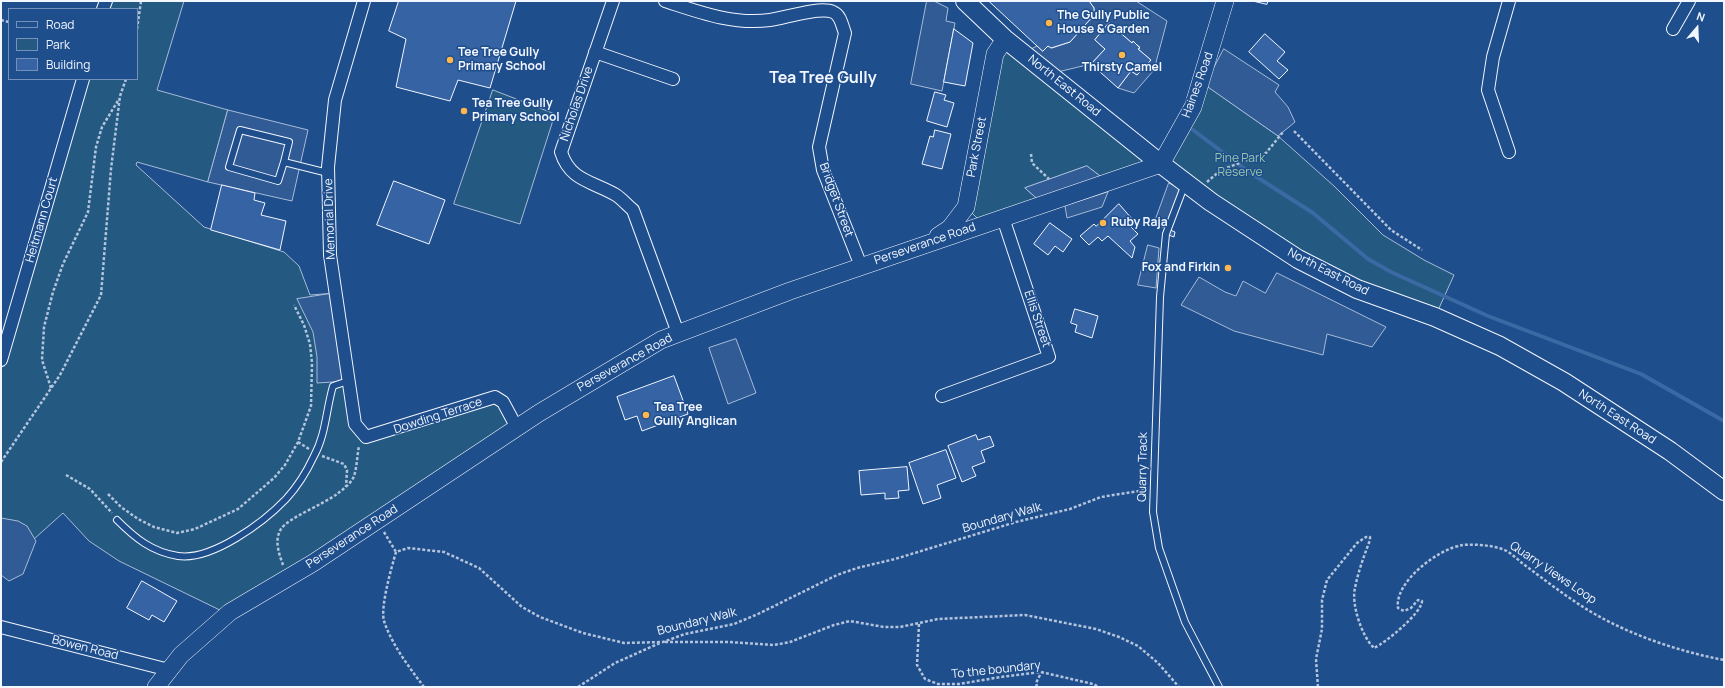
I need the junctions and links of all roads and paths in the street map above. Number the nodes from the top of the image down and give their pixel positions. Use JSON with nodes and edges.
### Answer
{"nodes":[{"id":1,"x":141,"y":1,"type":"edge"},
{"id":2,"x":364,"y":1,"type":"edge"},
{"id":3,"x":613,"y":1,"type":"edge"},
{"id":4,"x":665,"y":1,"type":"edge"},
{"id":5,"x":965,"y":1,"type":"edge"},
{"id":6,"x":1225,"y":1,"type":"edge"},
{"id":7,"x":1508,"y":1,"type":"edge"},
{"id":8,"x":1689,"y":1,"type":"edge"},
{"id":9,"x":138,"y":22,"type":"edge"},
{"id":10,"x":1673,"y":29,"type":"dead end"},
{"id":11,"x":1005,"y":39,"type":"junction"},
{"id":12,"x":595,"y":52,"type":"junction"},
{"id":13,"x":673,"y":79,"type":"dead end"},
{"id":14,"x":83,"y":80,"type":"edge"},
{"id":15,"x":126,"y":80,"type":"edge"},
{"id":16,"x":120,"y":96,"type":"junction"},
{"id":17,"x":1294,"y":131,"type":"dead end"},
{"id":18,"x":1283,"y":132,"type":"dead end"},
{"id":19,"x":1509,"y":152,"type":"dead end"},
{"id":20,"x":1031,"y":154,"type":"dead end"},
{"id":21,"x":284,"y":162,"type":"junction"},
{"id":22,"x":1161,"y":164,"type":"junction"},
{"id":23,"x":328,"y":173,"type":"junction"},
{"id":24,"x":1049,"y":179,"type":"dead end"},
{"id":25,"x":1191,"y":186,"type":"junction"},
{"id":26,"x":966,"y":207,"type":"junction"},
{"id":27,"x":1003,"y":218,"type":"junction"},
{"id":28,"x":983,"y":224,"type":"junction"},
{"id":29,"x":928,"y":243,"type":"junction"},
{"id":30,"x":1422,"y":250,"type":"dead end"},
{"id":31,"x":861,"y":266,"type":"junction"},
{"id":32,"x":294,"y":306,"type":"dead end"},
{"id":33,"x":678,"y":333,"type":"junction"},
{"id":34,"x":1,"y":360,"type":"edge"},
{"id":35,"x":348,"y":381,"type":"junction"},
{"id":36,"x":51,"y":388,"type":"junction"},
{"id":37,"x":942,"y":396,"type":"dead end"},
{"id":38,"x":355,"y":424,"type":"junction"},
{"id":39,"x":517,"y":428,"type":"junction"},
{"id":40,"x":298,"y":442,"type":"junction"},
{"id":41,"x":316,"y":453,"type":"junction"},
{"id":42,"x":1,"y":462,"type":"edge"},
{"id":43,"x":66,"y":475,"type":"dead end"},
{"id":44,"x":346,"y":488,"type":"junction"},
{"id":45,"x":1153,"y":488,"type":"junction"},
{"id":46,"x":1724,"y":491,"type":"edge"},
{"id":47,"x":108,"y":494,"type":"dead end"},
{"id":48,"x":117,"y":520,"type":"joint"},
{"id":49,"x":377,"y":520,"type":"junction"},
{"id":50,"x":396,"y":552,"type":"junction"},
{"id":51,"x":286,"y":579,"type":"junction"},
{"id":52,"x":920,"y":624,"type":"junction"},
{"id":53,"x":1,"y":627,"type":"edge"},
{"id":54,"x":663,"y":642,"type":"junction"},
{"id":55,"x":1724,"y":660,"type":"edge"},
{"id":56,"x":169,"y":670,"type":"junction"},
{"id":57,"x":1041,"y":672,"type":"junction"},
{"id":58,"x":156,"y":687,"type":"edge"},
{"id":59,"x":424,"y":687,"type":"edge"},
{"id":60,"x":578,"y":687,"type":"edge"},
{"id":61,"x":1037,"y":687,"type":"edge"},
{"id":62,"x":1098,"y":687,"type":"edge"},
{"id":63,"x":1178,"y":687,"type":"edge"},
{"id":64,"x":1220,"y":687,"type":"edge"},
{"id":65,"x":1318,"y":687,"type":"edge"}],
"edges":[{"from":1,"to":9,"type":"path"},
{"from":2,"to":23,"type":"street","name":"Memorial Drive"},
{"from":3,"to":12,"type":"street","name":"Nicholas Drive"},
{"from":4,"to":31,"type":"street","name":"Bridget Street"},
{"from":5,"to":11,"type":"main road","name":"North East Road"},
{"from":6,"to":22,"type":"street","name":"Haines Road"},
{"from":7,"to":19,"type":"street"},
{"from":8,"to":10,"type":"street"},
{"from":11,"to":22,"type":"main road","name":"North East Road"},
{"from":11,"to":26,"type":"street","name":"Park Street"},
{"from":12,"to":13,"type":"street"},
{"from":12,"to":33,"type":"street","name":"Nicholas Drive"},
{"from":14,"to":34,"type":"street","name":"Heitmann Court"},
{"from":15,"to":16,"type":"path"},
{"from":16,"to":36,"type":"path"},
{"from":16,"to":36,"type":"path"},
{"from":17,"to":30,"type":"path"},
{"from":18,"to":25,"type":"path"},
{"from":20,"to":24,"type":"path"},
{"from":21,"to":21,"type":"lane"},
{"from":21,"to":23,"type":"lane"},
{"from":22,"to":25,"type":"main road","name":"North East Road"},
{"from":22,"to":27,"type":"street","name":"Perseverance Road"},
{"from":23,"to":35,"type":"street","name":"Memorial Drive"},
{"from":25,"to":45,"type":"lane","name":"Quarry Track"},
{"from":25,"to":46,"type":"main road","name":"North East Road"},
{"from":26,"to":28,"type":"street"},
{"from":26,"to":29,"type":"street","name":"Park Street"},
{"from":27,"to":28,"type":"street","name":"Perseverance Road"},
{"from":27,"to":37,"type":"street","name":"Ellis Street"},
{"from":28,"to":29,"type":"street","name":"Perseverance Road"},
{"from":29,"to":31,"type":"street","name":"Perseverance Road"},
{"from":31,"to":33,"type":"street","name":"Perseverance Road"},
{"from":32,"to":40,"type":"path"},
{"from":33,"to":39,"type":"street","name":"Perseverance Road"},
{"from":35,"to":38,"type":"street","name":"Memorial Drive"},
{"from":35,"to":41,"type":"lane"},
{"from":36,"to":42,"type":"path"},
{"from":38,"to":39,"type":"street","name":"Dowding Terrace"},
{"from":38,"to":44,"type":"path"},
{"from":39,"to":49,"type":"street","name":"Perseverance Road"},
{"from":40,"to":41,"type":"path"},
{"from":40,"to":47,"type":"path"},
{"from":41,"to":44,"type":"path"},
{"from":41,"to":48,"type":"lane"},
{"from":43,"to":48,"type":"path"},
{"from":44,"to":51,"type":"path"},
{"from":45,"to":54,"type":"path","name":"Boundary Walk"},
{"from":45,"to":64,"type":"lane","name":"Quarry Track"},
{"from":49,"to":50,"type":"path"},
{"from":49,"to":51,"type":"street","name":"Perseverance Road"},
{"from":50,"to":54,"type":"path","name":"Boundary Walk"},
{"from":50,"to":59,"type":"path"},
{"from":51,"to":56,"type":"street","name":"Perseverance Road"},
{"from":52,"to":54,"type":"path"},
{"from":52,"to":57,"type":"path","name":"To the boundary"},
{"from":52,"to":63,"type":"path"},
{"from":53,"to":56,"type":"street","name":"Bowen Road"},
{"from":54,"to":60,"type":"path"},
{"from":55,"to":65,"type":"path","name":"Quarry Views Loop"},
{"from":56,"to":58,"type":"street","name":"Perseverance Road"},
{"from":57,"to":61,"type":"path"},
{"from":57,"to":62,"type":"path","name":"To the boundary"}]}
